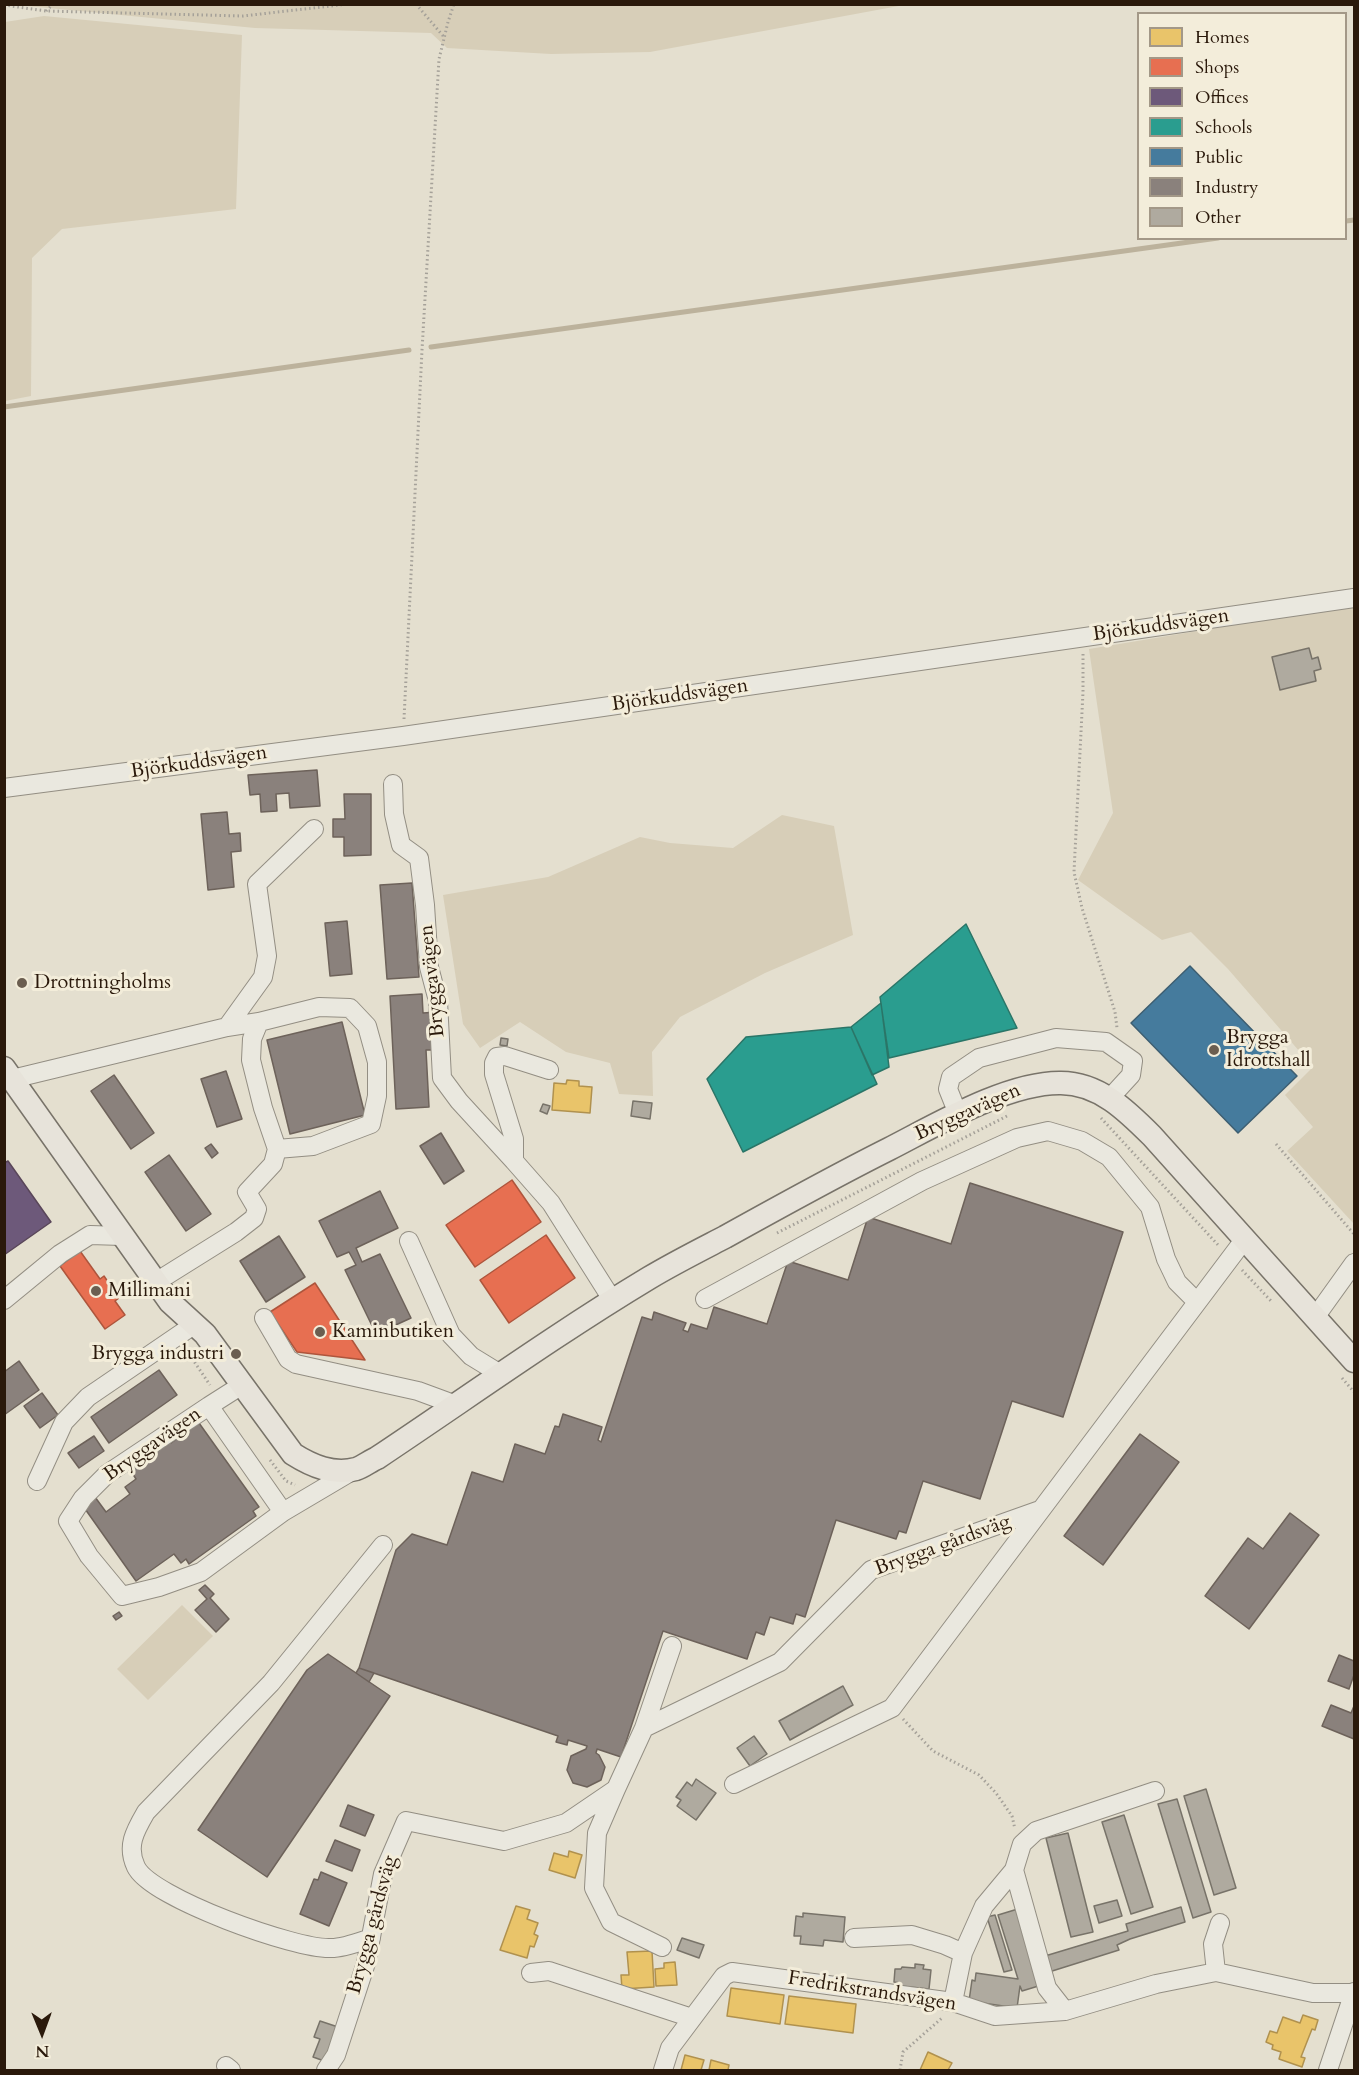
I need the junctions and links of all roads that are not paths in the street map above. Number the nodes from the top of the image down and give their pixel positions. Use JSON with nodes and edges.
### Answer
{"nodes":[{"id":1,"x":1354,"y":598,"type":"edge"},
{"id":2,"x":393,"y":784,"type":"dead end"},
{"id":3,"x":4,"y":789,"type":"edge"},
{"id":4,"x":314,"y":830,"type":"dead end"},
{"id":5,"x":259,"y":1022,"type":"junction"},
{"id":6,"x":227,"y":1027,"type":"junction"},
{"id":7,"x":549,"y":1070,"type":"dead end"},
{"id":8,"x":8,"y":1073,"type":"edge"},
{"id":9,"x":1109,"y":1099,"type":"junction"},
{"id":10,"x":958,"y":1114,"type":"junction"},
{"id":11,"x":277,"y":1149,"type":"junction"},
{"id":12,"x":514,"y":1161,"type":"junction"},
{"id":13,"x":122,"y":1236,"type":"junction"},
{"id":14,"x":1244,"y":1240,"type":"junction"},
{"id":15,"x":409,"y":1241,"type":"dead end"},
{"id":16,"x":1354,"y":1263,"type":"edge"},
{"id":17,"x":156,"y":1282,"type":"junction"},
{"id":18,"x":705,"y":1299,"type":"dead end"},
{"id":19,"x":4,"y":1300,"type":"edge"},
{"id":20,"x":613,"y":1301,"type":"junction"},
{"id":21,"x":1197,"y":1302,"type":"junction"},
{"id":22,"x":1316,"y":1316,"type":"junction"},
{"id":23,"x":264,"y":1318,"type":"dead end"},
{"id":24,"x":195,"y":1324,"type":"junction"},
{"id":25,"x":1354,"y":1361,"type":"edge"},
{"id":26,"x":502,"y":1375,"type":"junction"},
{"id":27,"x":242,"y":1385,"type":"junction"},
{"id":28,"x":209,"y":1406,"type":"junction"},
{"id":29,"x":456,"y":1406,"type":"junction"},
{"id":30,"x":357,"y":1469,"type":"junction"},
{"id":31,"x":37,"y":1481,"type":"dead end"},
{"id":32,"x":1040,"y":1510,"type":"junction"},
{"id":33,"x":283,"y":1512,"type":"junction"},
{"id":34,"x":383,"y":1545,"type":"dead end"},
{"id":35,"x":672,"y":1646,"type":"dead end"},
{"id":36,"x":644,"y":1728,"type":"junction"},
{"id":37,"x":734,"y":1784,"type":"dead end"},
{"id":38,"x":616,"y":1789,"type":"junction"},
{"id":39,"x":1155,"y":1791,"type":"dead end"},
{"id":40,"x":1016,"y":1864,"type":"junction"},
{"id":41,"x":1220,"y":1923,"type":"dead end"},
{"id":42,"x":371,"y":1938,"type":"junction"},
{"id":43,"x":855,"y":1938,"type":"dead end"},
{"id":44,"x":662,"y":1947,"type":"dead end"},
{"id":45,"x":963,"y":1953,"type":"junction"},
{"id":46,"x":1216,"y":1972,"type":"junction"},
{"id":47,"x":531,"y":1973,"type":"dead end"},
{"id":48,"x":1354,"y":1992,"type":"edge"},
{"id":49,"x":953,"y":2002,"type":"junction"},
{"id":50,"x":1065,"y":2011,"type":"junction"},
{"id":51,"x":692,"y":2018,"type":"junction"},
{"id":52,"x":326,"y":2070,"type":"edge"},
{"id":53,"x":663,"y":2070,"type":"edge"},
{"id":54,"x":1328,"y":2070,"type":"edge"}],
"edges":[{"from":1,"to":3,"type":"street","name":"Björkuddsvägen"},
{"from":2,"to":12,"type":"street","name":"Bryggavägen"},
{"from":4,"to":6,"type":"street"},
{"from":5,"to":6,"type":"street"},
{"from":5,"to":11,"type":"street"},
{"from":5,"to":11,"type":"street"},
{"from":6,"to":8,"type":"street"},
{"from":7,"to":12,"type":"street"},
{"from":8,"to":13,"type":"main road"},
{"from":9,"to":10,"type":"main road","name":"Bryggavägen"},
{"from":9,"to":10,"type":"street"},
{"from":9,"to":14,"type":"main road","name":"Bryggavägen"},
{"from":10,"to":20,"type":"main road","name":"Bryggavägen"},
{"from":11,"to":17,"type":"street"},
{"from":12,"to":20,"type":"street","name":"Bryggavägen"},
{"from":13,"to":17,"type":"main road"},
{"from":13,"to":19,"type":"street"},
{"from":14,"to":21,"type":"street","name":"Brygga gårdsväg"},
{"from":14,"to":22,"type":"main road","name":"Bryggavägen"},
{"from":15,"to":26,"type":"street"},
{"from":16,"to":22,"type":"street"},
{"from":17,"to":24,"type":"main road"},
{"from":18,"to":21,"type":"street"},
{"from":20,"to":26,"type":"main road","name":"Bryggavägen"},
{"from":21,"to":32,"type":"street","name":"Brygga gårdsväg"},
{"from":22,"to":25,"type":"main road","name":"Bryggavägen"},
{"from":23,"to":29,"type":"street"},
{"from":24,"to":27,"type":"main road"},
{"from":24,"to":31,"type":"street"},
{"from":26,"to":29,"type":"main road","name":"Bryggavägen"},
{"from":27,"to":28,"type":"street","name":"Bryggavägen"},
{"from":27,"to":30,"type":"main road"},
{"from":28,"to":33,"type":"street","name":"Bryggavägen"},
{"from":28,"to":33,"type":"street","name":"Bryggavägen"},
{"from":29,"to":30,"type":"main road","name":"Bryggavägen"},
{"from":30,"to":33,"type":"street","name":"Bryggavägen"},
{"from":32,"to":36,"type":"street","name":"Brygga gårdsväg"},
{"from":32,"to":37,"type":"street","name":"Brygga gårdsväg"},
{"from":34,"to":42,"type":"street"},
{"from":35,"to":36,"type":"street"},
{"from":36,"to":38,"type":"street"},
{"from":38,"to":42,"type":"street","name":"Brygga gårdsväg"},
{"from":38,"to":44,"type":"street"},
{"from":39,"to":40,"type":"street"},
{"from":40,"to":45,"type":"street"},
{"from":40,"to":50,"type":"street"},
{"from":41,"to":46,"type":"street"},
{"from":42,"to":52,"type":"street","name":"Brygga gårdsväg"},
{"from":43,"to":45,"type":"street"},
{"from":45,"to":49,"type":"street"},
{"from":46,"to":48,"type":"street","name":"Fredrikstrandsvägen"},
{"from":46,"to":50,"type":"street","name":"Fredrikstrandsvägen"},
{"from":47,"to":51,"type":"street"},
{"from":48,"to":54,"type":"street","name":"Fredrikstrandsvägen"},
{"from":49,"to":50,"type":"street","name":"Fredrikstrandsvägen"},
{"from":49,"to":51,"type":"street","name":"Fredrikstrandsvägen"},
{"from":51,"to":53,"type":"street","name":"Fredrikstrandsvägen"}]}
